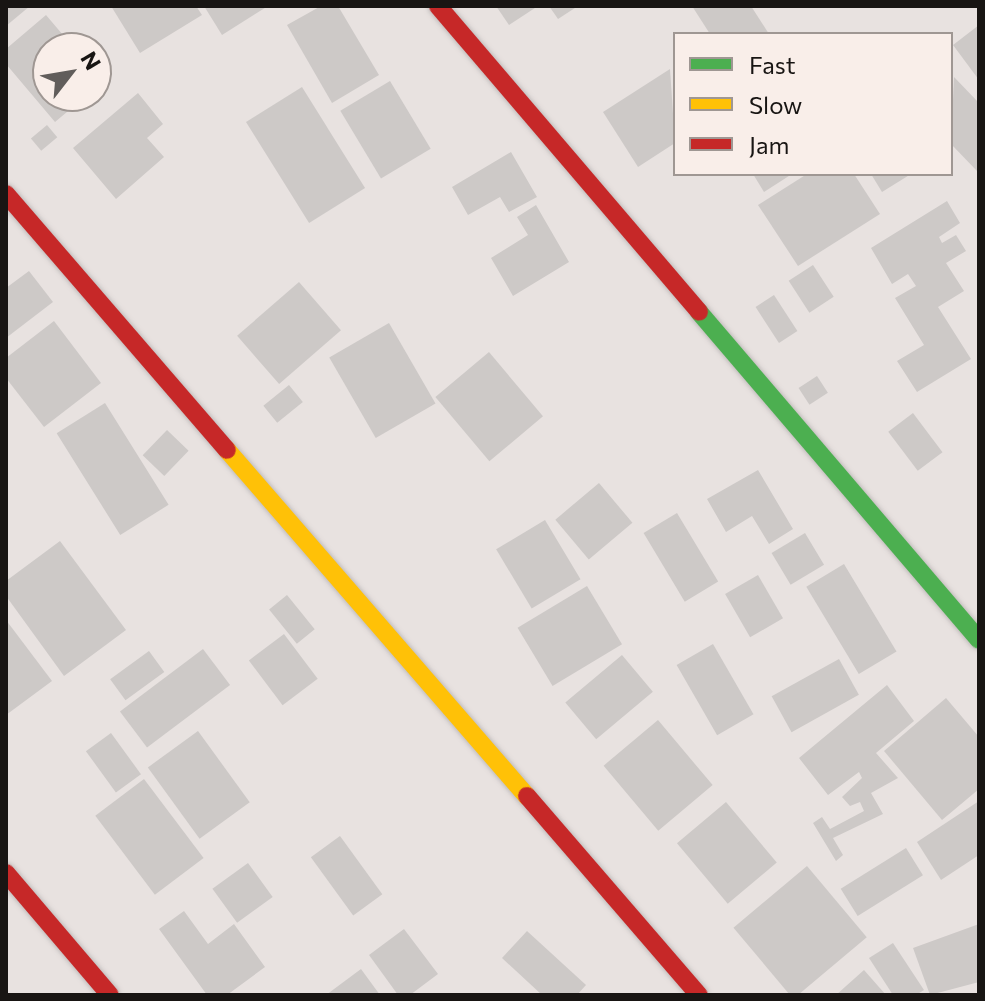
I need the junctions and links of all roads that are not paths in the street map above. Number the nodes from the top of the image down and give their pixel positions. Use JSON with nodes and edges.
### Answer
{"nodes":[{"id":1,"x":438,"y":6,"type":"edge"},
{"id":2,"x":6,"y":194,"type":"edge"},
{"id":3,"x":979,"y":640,"type":"edge"},
{"id":4,"x":6,"y":873,"type":"edge"},
{"id":5,"x":110,"y":995,"type":"edge"},
{"id":6,"x":699,"y":995,"type":"edge"}],
"edges":[{"from":1,"to":3,"type":"street"},
{"from":2,"to":6,"type":"street"},
{"from":4,"to":5,"type":"street"}]}
